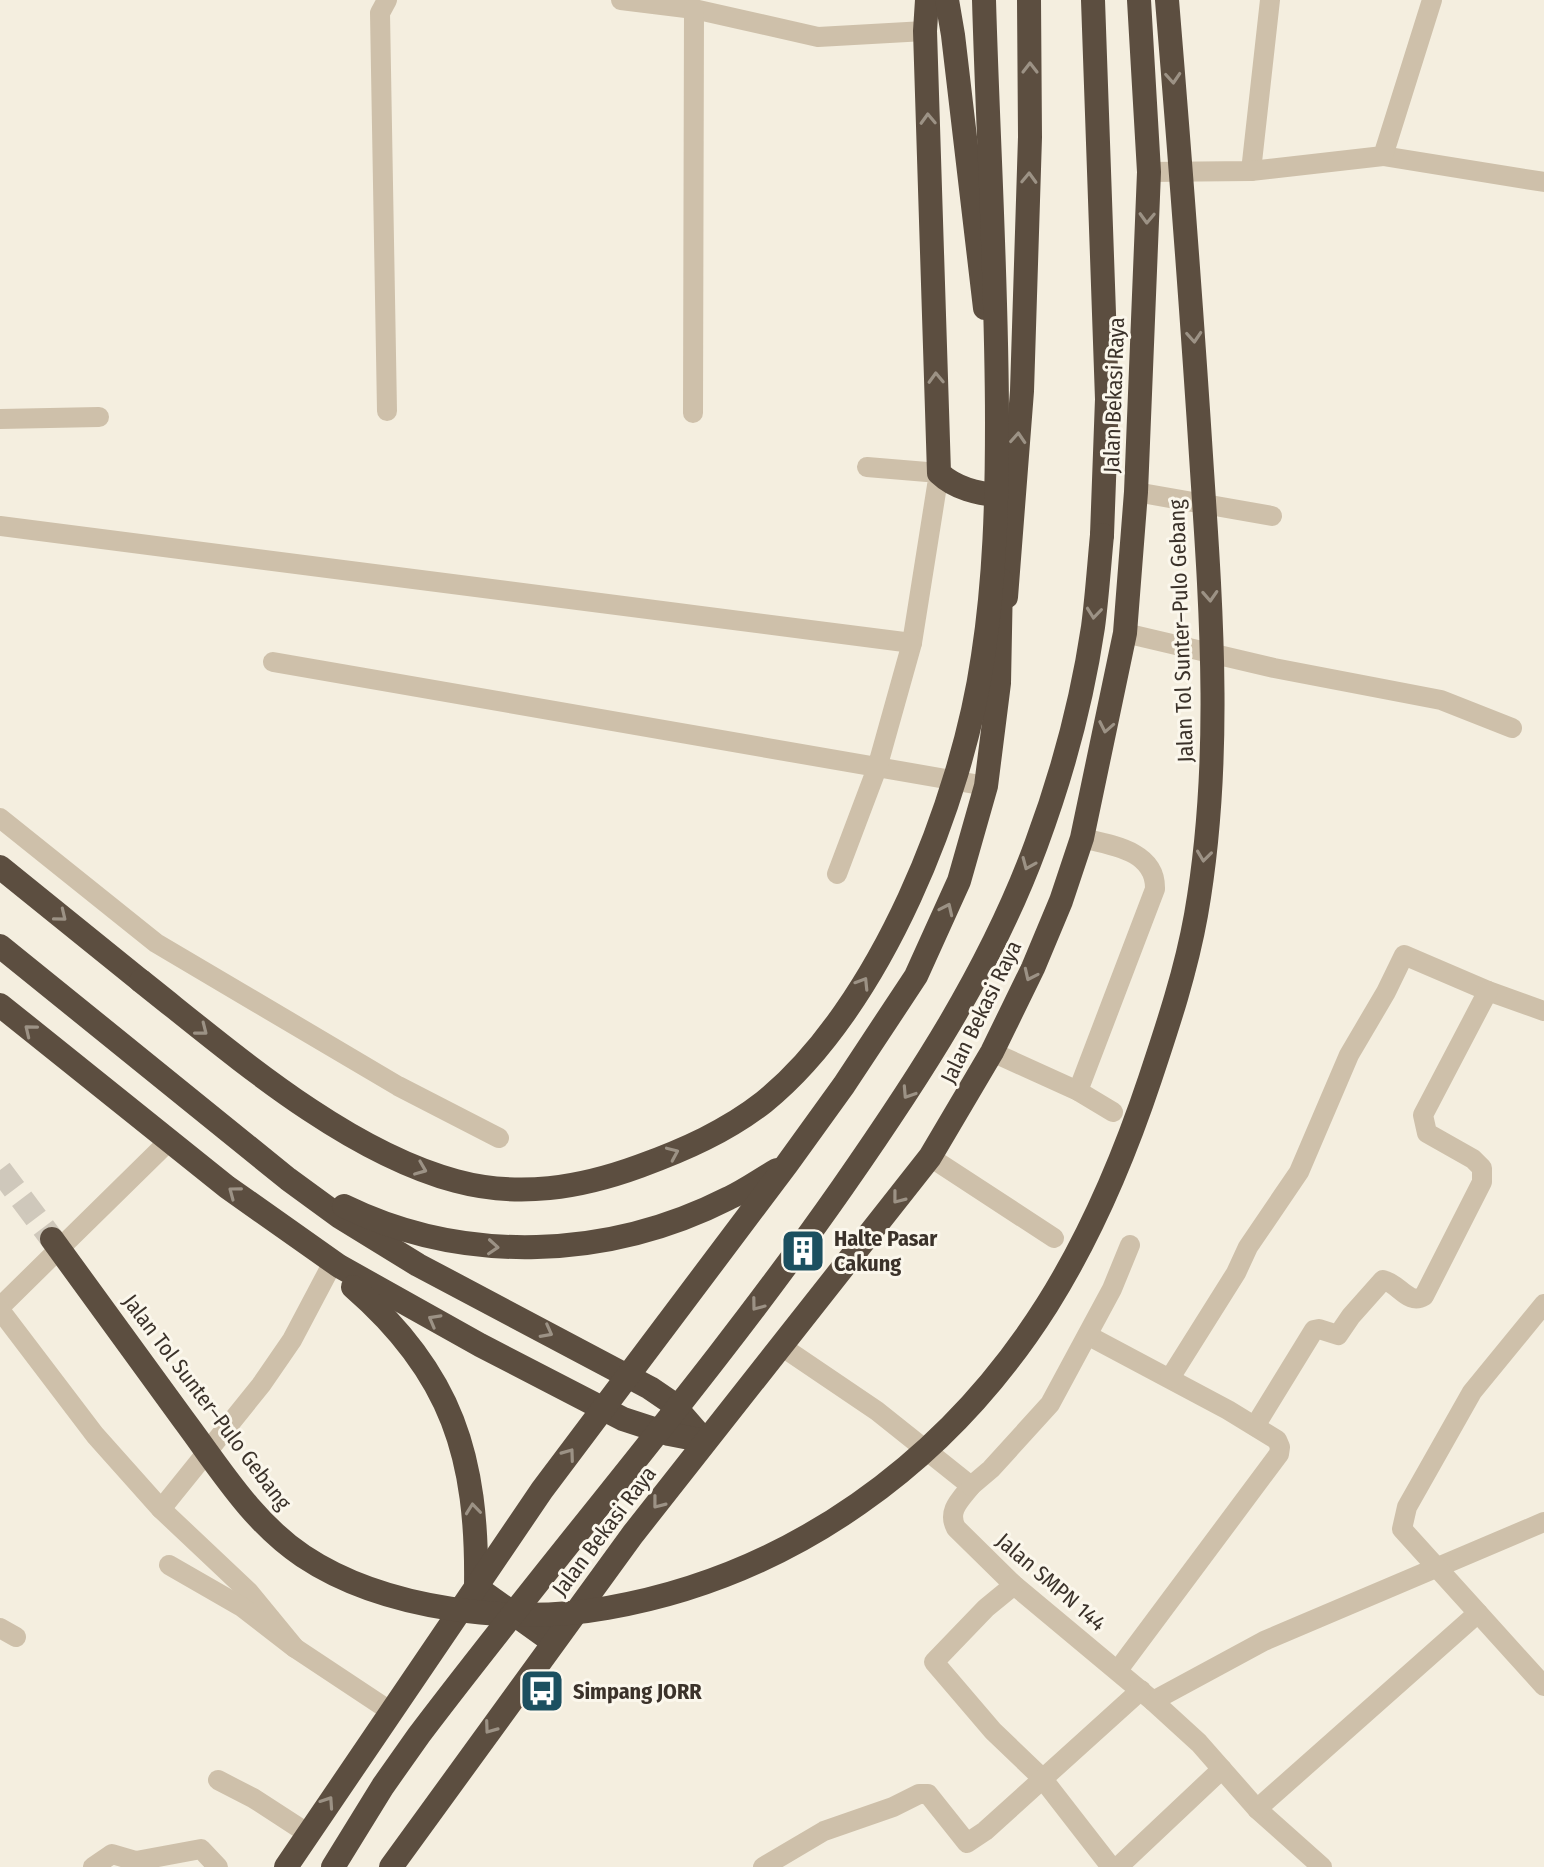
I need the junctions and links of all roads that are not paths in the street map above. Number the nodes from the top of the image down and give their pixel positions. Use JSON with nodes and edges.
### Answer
{"nodes":[{"id":1,"x":387,"y":0,"type":"edge"},
{"id":2,"x":621,"y":0,"type":"edge"},
{"id":3,"x":927,"y":0,"type":"edge"},
{"id":4,"x":947,"y":0,"type":"edge"},
{"id":5,"x":984,"y":0,"type":"edge"},
{"id":6,"x":1029,"y":0,"type":"edge"},
{"id":7,"x":1093,"y":0,"type":"edge"},
{"id":8,"x":1139,"y":0,"type":"edge"},
{"id":9,"x":1167,"y":0,"type":"edge"},
{"id":10,"x":1270,"y":0,"type":"edge"},
{"id":11,"x":1432,"y":0,"type":"edge"},
{"id":12,"x":694,"y":9,"type":"junction"},
{"id":13,"x":925,"y":31,"type":"junction"},
{"id":14,"x":1383,"y":156,"type":"junction"},
{"id":15,"x":1251,"y":171,"type":"junction"},
{"id":16,"x":1149,"y":172,"type":"junction"},
{"id":17,"x":1544,"y":182,"type":"edge"},
{"id":18,"x":387,"y":411,"type":"dead end"},
{"id":19,"x":693,"y":413,"type":"dead end"},
{"id":20,"x":99,"y":417,"type":"dead end"},
{"id":21,"x":0,"y":419,"type":"edge"},
{"id":22,"x":867,"y":467,"type":"dead end"},
{"id":23,"x":939,"y":473,"type":"junction"},
{"id":24,"x":1136,"y":492,"type":"junction"},
{"id":25,"x":1000,"y":496,"type":"junction"},
{"id":26,"x":1272,"y":516,"type":"dead end"},
{"id":27,"x":0,"y":526,"type":"edge"},
{"id":28,"x":1125,"y":633,"type":"junction"},
{"id":29,"x":912,"y":643,"type":"junction"},
{"id":30,"x":273,"y":662,"type":"dead end"},
{"id":31,"x":999,"y":683,"type":"junction"},
{"id":32,"x":1512,"y":728,"type":"dead end"},
{"id":33,"x":877,"y":768,"type":"junction"},
{"id":34,"x":986,"y":786,"type":"junction"},
{"id":35,"x":0,"y":818,"type":"edge"},
{"id":36,"x":1082,"y":838,"type":"junction"},
{"id":37,"x":0,"y":867,"type":"edge"},
{"id":38,"x":837,"y":874,"type":"dead end"},
{"id":39,"x":0,"y":946,"type":"edge"},
{"id":40,"x":1488,"y":991,"type":"junction"},
{"id":41,"x":0,"y":1005,"type":"edge"},
{"id":42,"x":1544,"y":1011,"type":"edge"},
{"id":43,"x":992,"y":1052,"type":"junction"},
{"id":44,"x":1078,"y":1091,"type":"junction"},
{"id":45,"x":1113,"y":1112,"type":"dead end"},
{"id":46,"x":499,"y":1138,"type":"dead end"},
{"id":47,"x":169,"y":1141,"type":"junction"},
{"id":48,"x":930,"y":1157,"type":"junction"},
{"id":49,"x":787,"y":1164,"type":"junction"},
{"id":50,"x":288,"y":1179,"type":"junction"},
{"id":51,"x":297,"y":1238,"type":"junction"},
{"id":52,"x":1054,"y":1238,"type":"dead end"},
{"id":53,"x":52,"y":1239,"type":"tunnel mouth"},
{"id":54,"x":1130,"y":1245,"type":"dead end"},
{"id":55,"x":330,"y":1268,"type":"junction"},
{"id":56,"x":1544,"y":1304,"type":"edge"},
{"id":57,"x":0,"y":1308,"type":"edge"},
{"id":58,"x":1089,"y":1336,"type":"junction"},
{"id":59,"x":781,"y":1346,"type":"junction"},
{"id":60,"x":628,"y":1375,"type":"junction"},
{"id":61,"x":1170,"y":1378,"type":"junction"},
{"id":62,"x":602,"y":1408,"type":"junction"},
{"id":63,"x":1255,"y":1426,"type":"junction"},
{"id":64,"x":705,"y":1441,"type":"junction"},
{"id":65,"x":971,"y":1486,"type":"junction"},
{"id":66,"x":161,"y":1509,"type":"junction"},
{"id":67,"x":1544,"y":1522,"type":"edge"},
{"id":68,"x":169,"y":1565,"type":"dead end"},
{"id":69,"x":1436,"y":1568,"type":"junction"},
{"id":70,"x":1014,"y":1585,"type":"junction"},
{"id":71,"x":476,"y":1587,"type":"junction"},
{"id":72,"x":1478,"y":1613,"type":"junction"},
{"id":73,"x":553,"y":1642,"type":"junction"},
{"id":74,"x":295,"y":1648,"type":"junction"},
{"id":75,"x":1118,"y":1670,"type":"junction"},
{"id":76,"x":1544,"y":1686,"type":"edge"},
{"id":77,"x":1147,"y":1695,"type":"junction"},
{"id":78,"x":390,"y":1711,"type":"junction"},
{"id":79,"x":1222,"y":1769,"type":"junction"},
{"id":80,"x":1042,"y":1778,"type":"junction"},
{"id":81,"x":218,"y":1780,"type":"dead end"},
{"id":82,"x":1257,"y":1809,"type":"junction"},
{"id":83,"x":307,"y":1833,"type":"junction"},
{"id":84,"x":93,"y":1867,"type":"edge"},
{"id":85,"x":218,"y":1867,"type":"edge"},
{"id":86,"x":286,"y":1867,"type":"edge"},
{"id":87,"x":333,"y":1867,"type":"edge"},
{"id":88,"x":391,"y":1867,"type":"edge"},
{"id":89,"x":763,"y":1867,"type":"edge"},
{"id":90,"x":1111,"y":1867,"type":"edge"},
{"id":91,"x":1118,"y":1867,"type":"edge"},
{"id":92,"x":1322,"y":1867,"type":"edge"}],
"edges":[{"from":1,"to":18,"type":"street"},
{"from":2,"to":12,"type":"street"},
{"from":3,"to":13,"type":"highway"},
{"from":4,"to":25,"type":"highway"},
{"from":37,"to":5,"type":"highway","one_way":true,"bridge":true},
{"from":31,"to":6,"type":"highway","one_way":true},
{"from":7,"to":87,"type":"highway","one_way":true,"bridge":true},
{"from":8,"to":16,"type":"highway","name":"Jalan Bekasi Raya"},
{"from":9,"to":53,"type":"highway","name":"Jalan Tol Sunter–Pulo Gebang","one_way":true,"bridge":true},
{"from":10,"to":15,"type":"street"},
{"from":11,"to":14,"type":"street"},
{"from":12,"to":13,"type":"street"},
{"from":12,"to":19,"type":"street"},
{"from":23,"to":13,"type":"highway","one_way":true},
{"from":14,"to":15,"type":"street"},
{"from":14,"to":17,"type":"street"},
{"from":15,"to":16,"type":"street"},
{"from":16,"to":24,"type":"highway","name":"Jalan Bekasi Raya","one_way":true},
{"from":20,"to":21,"type":"street"},
{"from":22,"to":23,"type":"street"},
{"from":23,"to":25,"type":"highway"},
{"from":23,"to":29,"type":"street"},
{"from":24,"to":26,"type":"street"},
{"from":24,"to":28,"type":"highway","name":"Jalan Bekasi Raya"},
{"from":25,"to":31,"type":"highway"},
{"from":27,"to":29,"type":"street"},
{"from":28,"to":32,"type":"street"},
{"from":28,"to":36,"type":"highway","name":"Jalan Bekasi Raya","one_way":true},
{"from":29,"to":33,"type":"street"},
{"from":30,"to":33,"type":"street"},
{"from":31,"to":34,"type":"highway"},
{"from":33,"to":34,"type":"street"},
{"from":33,"to":38,"type":"street"},
{"from":49,"to":34,"type":"highway","one_way":true},
{"from":35,"to":46,"type":"street"},
{"from":36,"to":43,"type":"highway","name":"Jalan Bekasi Raya","one_way":true},
{"from":36,"to":44,"type":"street"},
{"from":39,"to":50,"type":"highway"},
{"from":40,"to":42,"type":"street"},
{"from":40,"to":61,"type":"street"},
{"from":40,"to":63,"type":"street"},
{"from":47,"to":41,"type":"highway","one_way":true},
{"from":43,"to":44,"type":"street"},
{"from":43,"to":48,"type":"highway","name":"Jalan Bekasi Raya"},
{"from":44,"to":45,"type":"street"},
{"from":51,"to":47,"type":"highway","one_way":true},
{"from":47,"to":57,"type":"street"},
{"from":48,"to":52,"type":"street"},
{"from":48,"to":59,"type":"highway","name":"Jalan Bekasi Raya","one_way":true},
{"from":50,"to":49,"type":"highway","one_way":true},
{"from":49,"to":60,"type":"highway"},
{"from":50,"to":60,"type":"highway","one_way":true},
{"from":51,"to":55,"type":"highway"},
{"from":62,"to":51,"type":"highway","one_way":true},
{"from":54,"to":58,"type":"street"},
{"from":55,"to":66,"type":"street"},
{"from":71,"to":55,"type":"highway","one_way":true},
{"from":56,"to":69,"type":"street"},
{"from":57,"to":66,"type":"street"},
{"from":58,"to":61,"type":"street"},
{"from":58,"to":65,"type":"street"},
{"from":59,"to":64,"type":"highway","name":"Jalan Bekasi Raya"},
{"from":59,"to":65,"type":"street"},
{"from":60,"to":62,"type":"highway"},
{"from":60,"to":64,"type":"highway"},
{"from":61,"to":63,"type":"street"},
{"from":62,"to":64,"type":"highway"},
{"from":71,"to":62,"type":"highway","one_way":true},
{"from":63,"to":75,"type":"street"},
{"from":64,"to":73,"type":"highway","name":"Jalan Bekasi Raya","one_way":true},
{"from":65,"to":70,"type":"street","name":"Jalan SMPN 144"},
{"from":66,"to":74,"type":"street"},
{"from":67,"to":69,"type":"street"},
{"from":68,"to":74,"type":"street"},
{"from":69,"to":72,"type":"street"},
{"from":69,"to":77,"type":"street"},
{"from":70,"to":75,"type":"street","name":"Jalan SMPN 144"},
{"from":70,"to":80,"type":"street"},
{"from":71,"to":73,"type":"highway"},
{"from":71,"to":78,"type":"highway"},
{"from":72,"to":76,"type":"street"},
{"from":72,"to":82,"type":"street"},
{"from":73,"to":88,"type":"highway","name":"Jalan Bekasi Raya","one_way":true},
{"from":74,"to":78,"type":"street"},
{"from":75,"to":77,"type":"street","name":"Jalan SMPN 144"},
{"from":77,"to":79,"type":"street","name":"Jalan SMPN 144"},
{"from":77,"to":80,"type":"street"},
{"from":83,"to":78,"type":"highway","one_way":true},
{"from":79,"to":82,"type":"street","name":"Jalan SMPN 144"},
{"from":79,"to":91,"type":"street"},
{"from":80,"to":89,"type":"street"},
{"from":80,"to":90,"type":"street"},
{"from":81,"to":83,"type":"street"},
{"from":82,"to":92,"type":"street","name":"Jalan SMPN 144"},
{"from":83,"to":86,"type":"highway"},
{"from":84,"to":85,"type":"street"}]}
